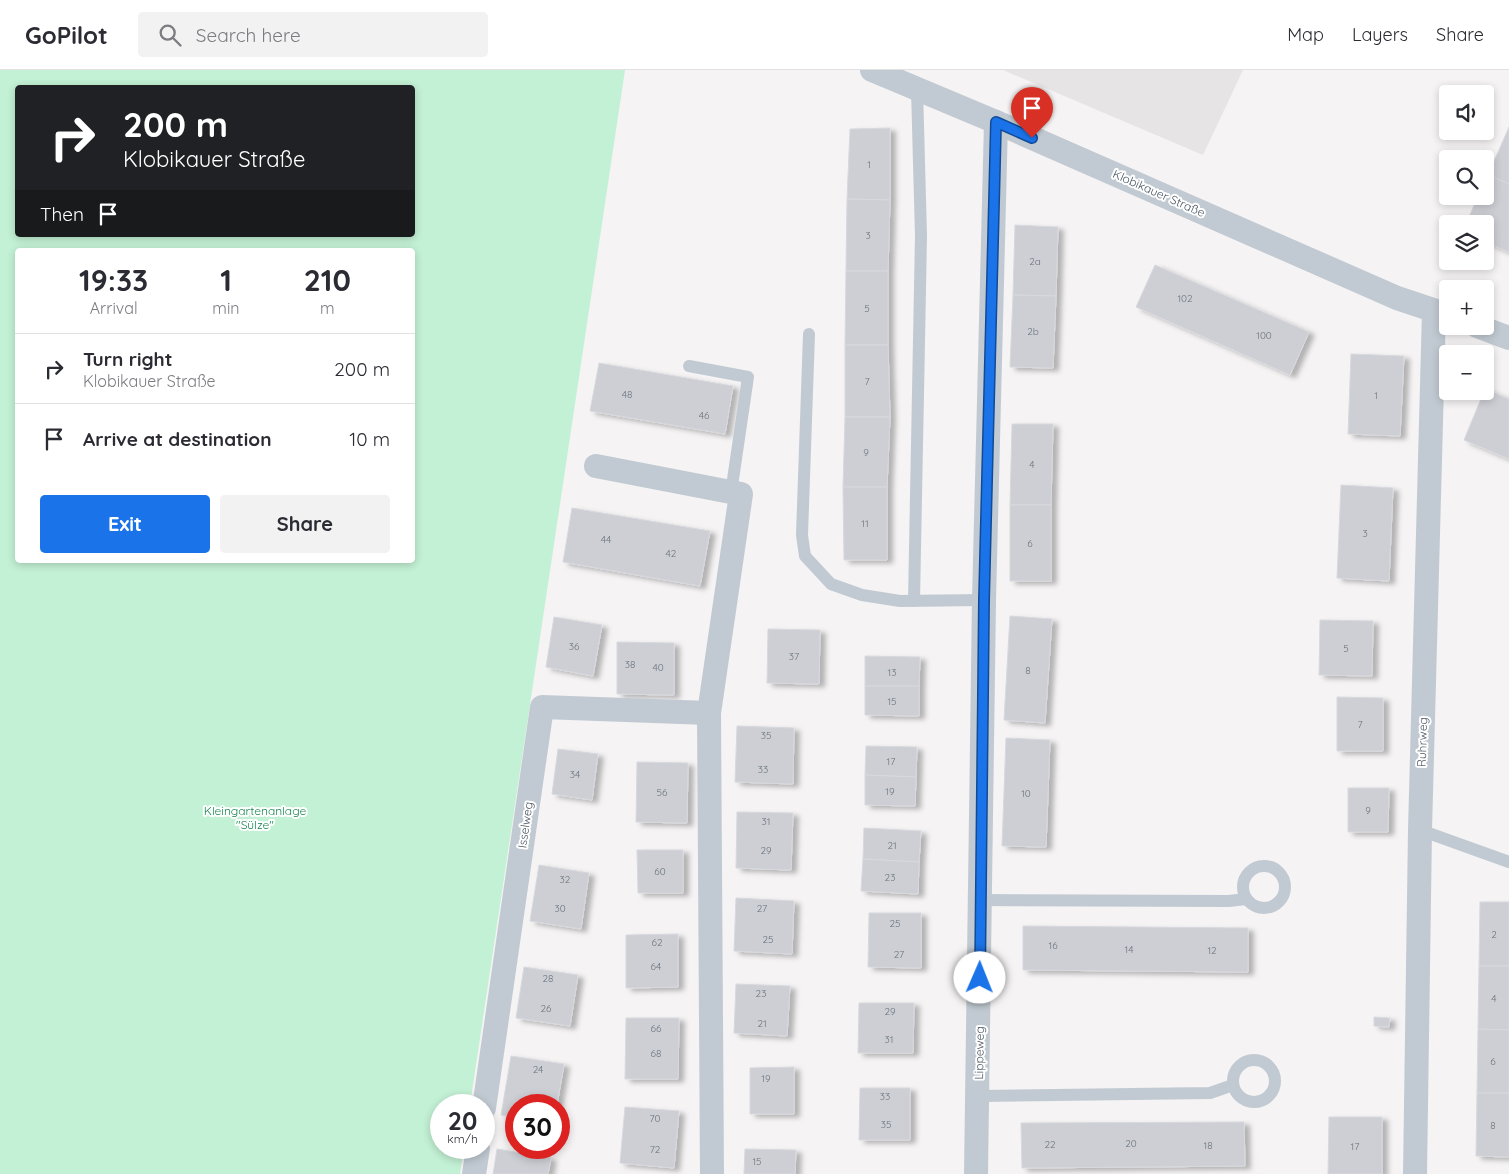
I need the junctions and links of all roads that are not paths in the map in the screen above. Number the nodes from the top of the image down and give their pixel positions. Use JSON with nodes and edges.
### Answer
{"nodes":[{"id":1,"x":872,"y":70,"type":"edge"},
{"id":2,"x":917,"y":89,"type":"junction"},
{"id":3,"x":996,"y":122,"type":"junction"},
{"id":4,"x":1439,"y":312,"type":"edge"},
{"id":5,"x":1494,"y":332,"type":"edge"},
{"id":6,"x":809,"y":334,"type":"dead end"},
{"id":7,"x":1440,"y":335,"type":"edge"},
{"id":8,"x":1509,"y":338,"type":"edge"},
{"id":9,"x":689,"y":366,"type":"dead end"},
{"id":10,"x":596,"y":466,"type":"dead end"},
{"id":11,"x":731,"y":493,"type":"junction"},
{"id":12,"x":984,"y":600,"type":"junction"},
{"id":13,"x":914,"y":601,"type":"junction"},
{"id":14,"x":709,"y":712,"type":"junction"},
{"id":15,"x":1420,"y":830,"type":"junction"},
{"id":16,"x":1509,"y":862,"type":"edge"},
{"id":17,"x":1246,"y":899,"type":"dead end"},
{"id":18,"x":981,"y":900,"type":"junction"},
{"id":19,"x":1233,"y":1085,"type":"dead end"},
{"id":20,"x":486,"y":1094,"type":"edge"},
{"id":21,"x":979,"y":1096,"type":"junction"},
{"id":22,"x":476,"y":1159,"type":"edge"},
{"id":23,"x":474,"y":1174,"type":"edge"},
{"id":24,"x":712,"y":1174,"type":"edge"},
{"id":25,"x":976,"y":1174,"type":"edge"},
{"id":26,"x":1415,"y":1174,"type":"edge"}],
"edges":[{"from":1,"to":2,"type":"street","name":"Klobikauer Straße"},
{"from":2,"to":3,"type":"street","name":"Klobikauer Straße"},
{"from":2,"to":13,"type":"lane"},
{"from":3,"to":4,"type":"street","name":"Klobikauer Straße"},
{"from":3,"to":12,"type":"street","name":"Lippeweg"},
{"from":5,"to":8,"type":"street"},
{"from":6,"to":13,"type":"lane"},
{"from":7,"to":15,"type":"street","name":"Ruhrweg"},
{"from":9,"to":11,"type":"lane"},
{"from":10,"to":11,"type":"street"},
{"from":11,"to":14,"type":"street"},
{"from":12,"to":13,"type":"lane"},
{"from":12,"to":18,"type":"street","name":"Lippeweg"},
{"from":14,"to":20,"type":"street","name":"Isselweg"},
{"from":14,"to":24,"type":"street"},
{"from":15,"to":16,"type":"lane"},
{"from":15,"to":26,"type":"street","name":"Ruhrweg"},
{"from":17,"to":18,"type":"lane"},
{"from":18,"to":21,"type":"street","name":"Lippeweg"},
{"from":19,"to":21,"type":"lane"},
{"from":21,"to":25,"type":"street","name":"Lippeweg"},
{"from":22,"to":23,"type":"street"}]}
